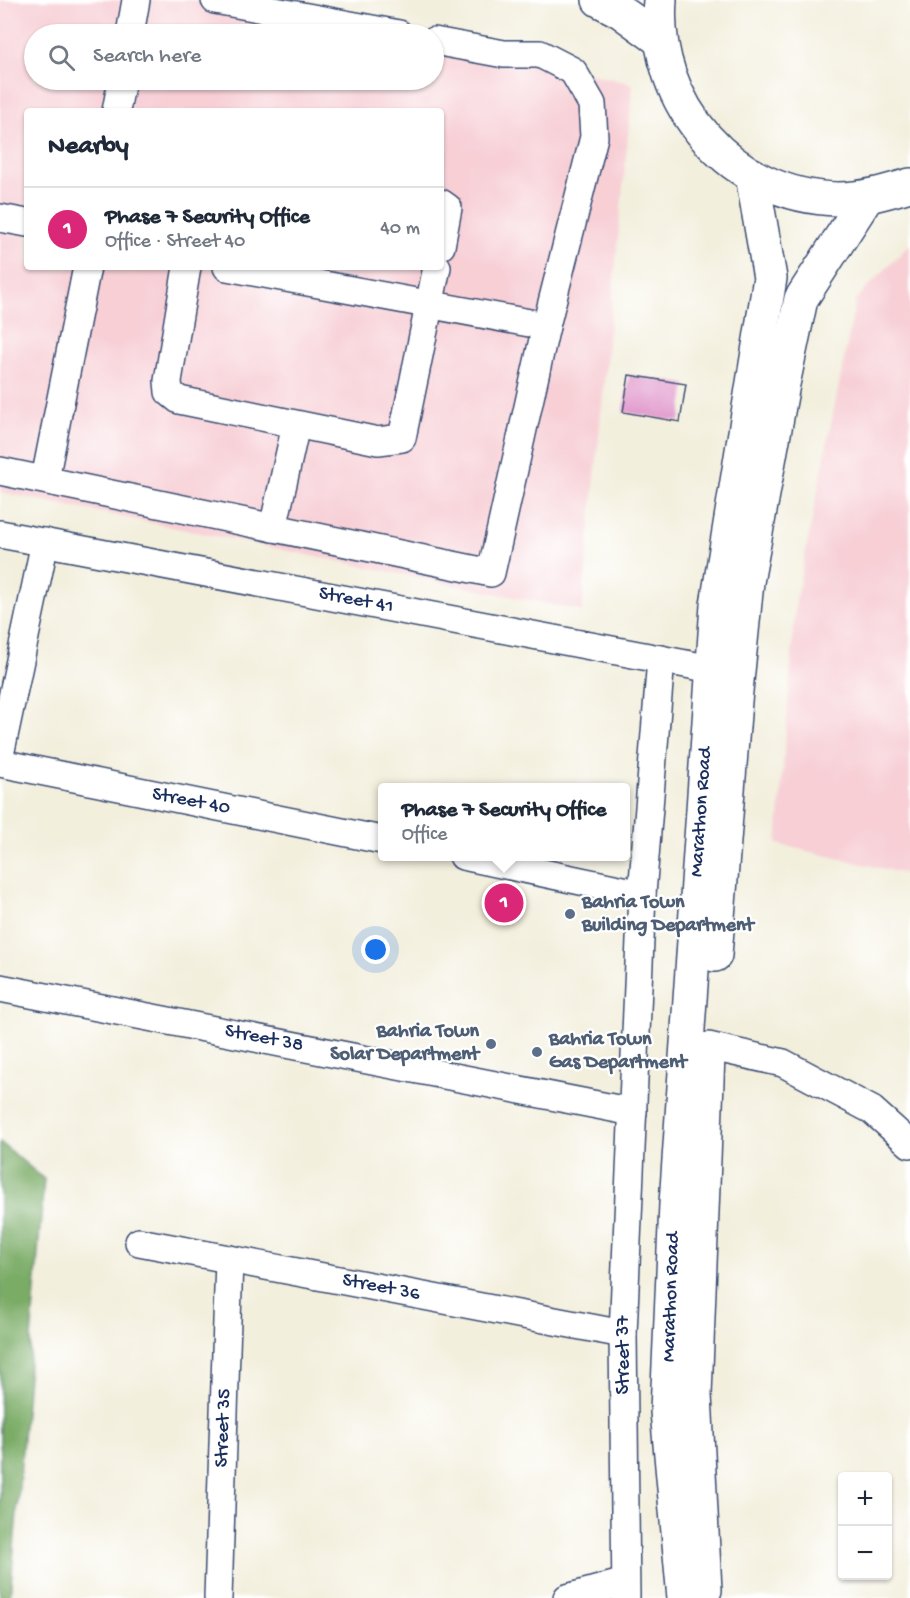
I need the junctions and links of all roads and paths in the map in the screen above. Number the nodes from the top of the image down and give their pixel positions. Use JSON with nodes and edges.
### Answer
{"nodes":[{"id":1,"x":136,"y":0,"type":"edge"},
{"id":2,"x":215,"y":0,"type":"edge"},
{"id":3,"x":600,"y":0,"type":"edge"},
{"id":4,"x":660,"y":0,"type":"edge"},
{"id":5,"x":132,"y":24,"type":"edge"},
{"id":6,"x":345,"y":24,"type":"edge"},
{"id":7,"x":660,"y":40,"type":"junction"},
{"id":8,"x":444,"y":43,"type":"edge"},
{"id":9,"x":120,"y":90,"type":"edge"},
{"id":10,"x":117,"y":108,"type":"edge"},
{"id":11,"x":752,"y":175,"type":"junction"},
{"id":12,"x":910,"y":185,"type":"edge"},
{"id":13,"x":867,"y":197,"type":"junction"},
{"id":14,"x":444,"y":205,"type":"edge"},
{"id":15,"x":0,"y":218,"type":"edge"},
{"id":16,"x":24,"y":222,"type":"edge"},
{"id":17,"x":444,"y":230,"type":"edge"},
{"id":18,"x":86,"y":270,"type":"edge"},
{"id":19,"x":186,"y":270,"type":"edge"},
{"id":20,"x":243,"y":270,"type":"edge"},
{"id":21,"x":436,"y":270,"type":"edge"},
{"id":22,"x":430,"y":304,"type":"junction"},
{"id":23,"x":546,"y":326,"type":"junction"},
{"id":24,"x":296,"y":425,"type":"junction"},
{"id":25,"x":0,"y":471,"type":"edge"},
{"id":26,"x":45,"y":479,"type":"junction"},
{"id":27,"x":273,"y":528,"type":"junction"},
{"id":28,"x":0,"y":534,"type":"edge"},
{"id":29,"x":45,"y":542,"type":"junction"},
{"id":30,"x":661,"y":659,"type":"junction"},
{"id":31,"x":712,"y":669,"type":"junction"},
{"id":32,"x":0,"y":755,"type":"edge"},
{"id":33,"x":0,"y":763,"type":"edge"},
{"id":34,"x":378,"y":839,"type":"edge"},
{"id":35,"x":487,"y":861,"type":"edge"},
{"id":36,"x":642,"y":894,"type":"junction"},
{"id":37,"x":0,"y":988,"type":"edge"},
{"id":38,"x":708,"y":1046,"type":"junction"},
{"id":39,"x":633,"y":1112,"type":"junction"},
{"id":40,"x":910,"y":1144,"type":"edge"},
{"id":41,"x":139,"y":1242,"type":"dead end"},
{"id":42,"x":229,"y":1259,"type":"junction"},
{"id":43,"x":623,"y":1334,"type":"junction"},
{"id":44,"x":626,"y":1590,"type":"edge"},
{"id":45,"x":218,"y":1598,"type":"edge"},
{"id":46,"x":567,"y":1598,"type":"edge"},
{"id":47,"x":684,"y":1598,"type":"edge"},
{"id":48,"x":705,"y":1598,"type":"edge"}],
"edges":[{"from":1,"to":5,"type":"street"},
{"from":2,"to":6,"type":"street"},
{"from":3,"to":7,"type":"main road"},
{"from":4,"to":7,"type":"main road"},
{"from":7,"to":11,"type":"main road"},
{"from":8,"to":23,"type":"street"},
{"from":9,"to":10,"type":"street"},
{"from":11,"to":13,"type":"main road"},
{"from":11,"to":31,"type":"main road","name":"Marathon Road"},
{"from":12,"to":13,"type":"main road"},
{"from":13,"to":38,"type":"main road","name":"Marathon Road"},
{"from":14,"to":17,"type":"street"},
{"from":15,"to":16,"type":"street"},
{"from":18,"to":26,"type":"street"},
{"from":19,"to":24,"type":"street"},
{"from":20,"to":22,"type":"street"},
{"from":21,"to":22,"type":"street"},
{"from":22,"to":23,"type":"street"},
{"from":22,"to":24,"type":"street"},
{"from":23,"to":27,"type":"street"},
{"from":24,"to":27,"type":"street"},
{"from":25,"to":26,"type":"street"},
{"from":26,"to":27,"type":"street"},
{"from":28,"to":29,"type":"street","name":"Street 41"},
{"from":29,"to":30,"type":"street","name":"Street 41"},
{"from":29,"to":32,"type":"street"},
{"from":30,"to":31,"type":"street","name":"Street 41"},
{"from":30,"to":36,"type":"street","name":"Street 37"},
{"from":31,"to":47,"type":"main road","name":"Marathon Road"},
{"from":33,"to":34,"type":"street","name":"Street 40"},
{"from":35,"to":36,"type":"street"},
{"from":36,"to":39,"type":"street","name":"Street 37"},
{"from":37,"to":39,"type":"street","name":"Street 38"},
{"from":38,"to":40,"type":"street"},
{"from":38,"to":48,"type":"main road","name":"Marathon Road"},
{"from":39,"to":43,"type":"street","name":"Street 37"},
{"from":41,"to":42,"type":"street","name":"Street 36"},
{"from":42,"to":43,"type":"street","name":"Street 36"},
{"from":42,"to":45,"type":"street","name":"Street 35"},
{"from":43,"to":44,"type":"street","name":"Street 37"},
{"from":44,"to":46,"type":"street"}]}
